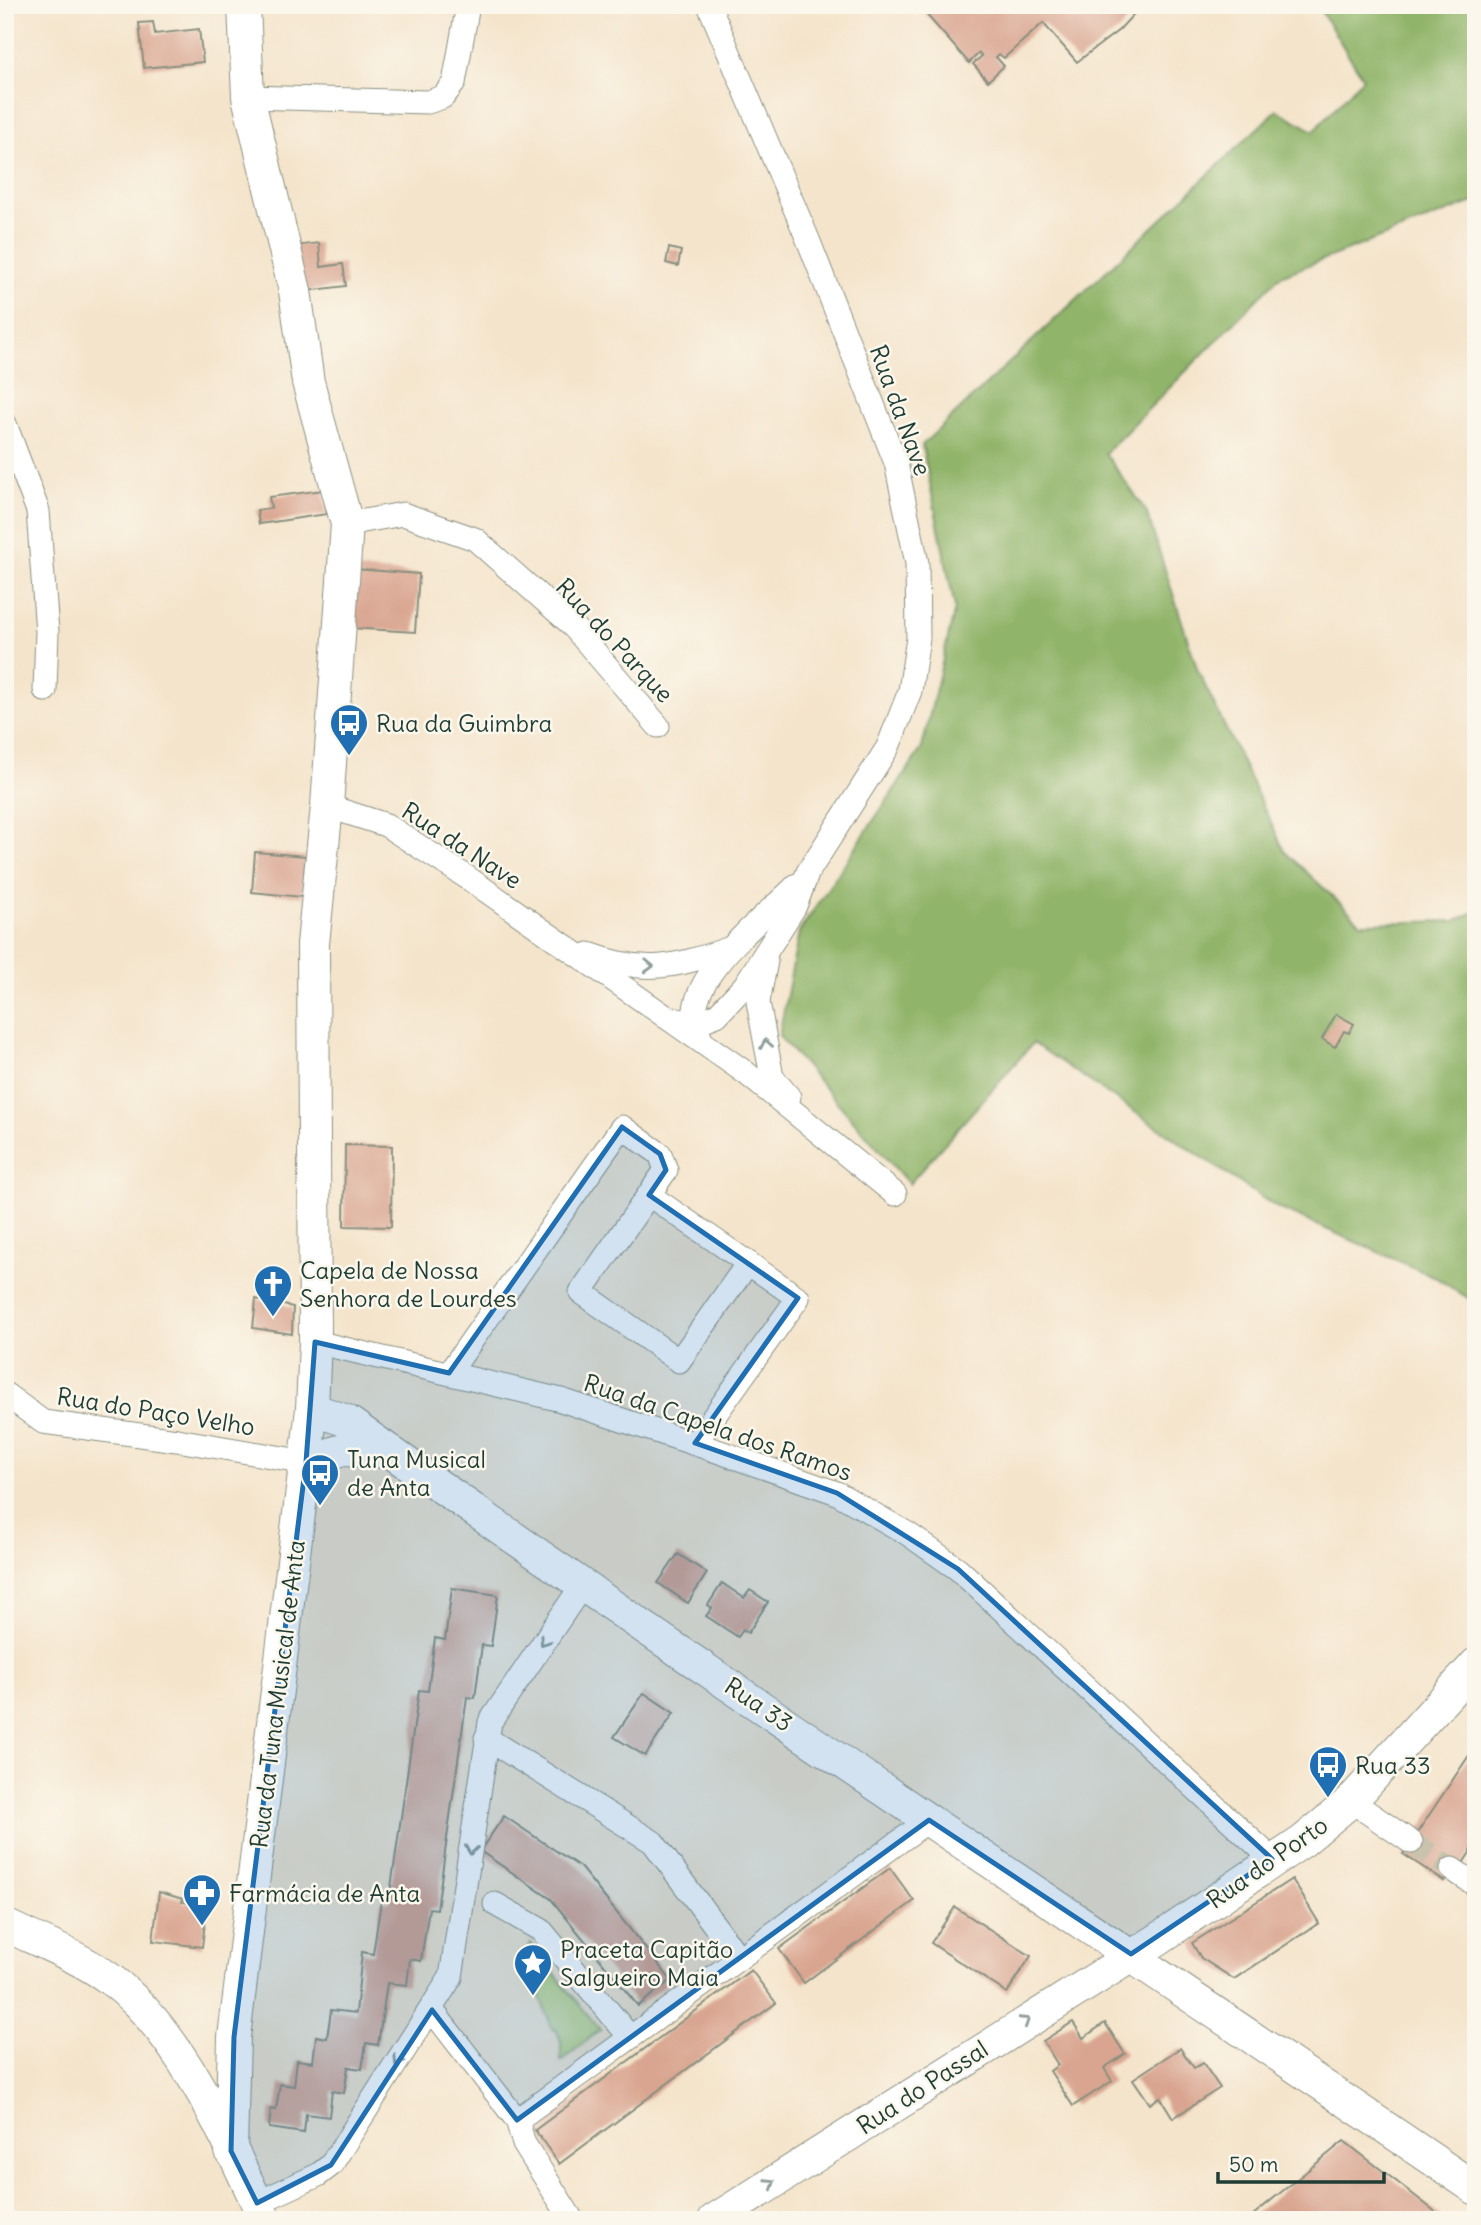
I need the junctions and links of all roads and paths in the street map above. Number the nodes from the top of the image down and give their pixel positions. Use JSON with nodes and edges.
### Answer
{"nodes":[{"id":1,"x":244,"y":5,"type":"edge"},
{"id":2,"x":468,"y":5,"type":"edge"},
{"id":3,"x":709,"y":5,"type":"edge"},
{"id":4,"x":248,"y":97,"type":"junction"},
{"id":5,"x":5,"y":424,"type":"edge"},
{"id":6,"x":347,"y":524,"type":"junction"},
{"id":7,"x":45,"y":690,"type":"dead end"},
{"id":8,"x":658,"y":726,"type":"dead end"},
{"id":9,"x":327,"y":806,"type":"junction"},
{"id":10,"x":808,"y":872,"type":"junction"},
{"id":11,"x":775,"y":938,"type":"junction"},
{"id":12,"x":560,"y":943,"type":"junction"},
{"id":13,"x":728,"y":949,"type":"junction"},
{"id":14,"x":666,"y":1017,"type":"junction"},
{"id":15,"x":693,"y":1024,"type":"junction"},
{"id":16,"x":705,"y":1045,"type":"junction"},
{"id":17,"x":810,"y":1122,"type":"junction"},
{"id":18,"x":895,"y":1194,"type":"dead end"},
{"id":19,"x":649,"y":1195,"type":"junction"},
{"id":20,"x":748,"y":1263,"type":"junction"},
{"id":21,"x":315,"y":1342,"type":"junction"},
{"id":22,"x":449,"y":1373,"type":"junction"},
{"id":23,"x":5,"y":1394,"type":"edge"},
{"id":24,"x":312,"y":1409,"type":"junction"},
{"id":25,"x":695,"y":1443,"type":"junction"},
{"id":26,"x":391,"y":1452,"type":"junction"},
{"id":27,"x":306,"y":1462,"type":"junction"},
{"id":28,"x":583,"y":1584,"type":"junction"},
{"id":29,"x":1476,"y":1664,"type":"edge"},
{"id":30,"x":486,"y":1738,"type":"junction"},
{"id":31,"x":1351,"y":1801,"type":"junction"},
{"id":32,"x":929,"y":1820,"type":"junction"},
{"id":33,"x":1411,"y":1842,"type":"tunnel mouth"},
{"id":34,"x":1272,"y":1859,"type":"junction"},
{"id":35,"x":1452,"y":1869,"type":"tunnel mouth"},
{"id":36,"x":1476,"y":1885,"type":"edge"},
{"id":37,"x":495,"y":1904,"type":"dead end"},
{"id":38,"x":5,"y":1925,"type":"edge"},
{"id":39,"x":1131,"y":1954,"type":"junction"},
{"id":40,"x":737,"y":1957,"type":"junction"},
{"id":41,"x":432,"y":2010,"type":"junction"},
{"id":42,"x":629,"y":2037,"type":"junction"},
{"id":43,"x":234,"y":2044,"type":"junction"},
{"id":44,"x":174,"y":2050,"type":"junction"},
{"id":45,"x":234,"y":2078,"type":"junction"},
{"id":46,"x":198,"y":2085,"type":"junction"},
{"id":47,"x":517,"y":2120,"type":"junction"},
{"id":48,"x":231,"y":2151,"type":"junction"},
{"id":49,"x":1476,"y":2189,"type":"edge"},
{"id":50,"x":261,"y":2211,"type":"edge"},
{"id":51,"x":572,"y":2220,"type":"edge"},
{"id":52,"x":714,"y":2220,"type":"edge"}],
"edges":[{"from":1,"to":4,"type":"street"},
{"from":2,"to":4,"type":"street"},
{"from":3,"to":10,"type":"street","name":"Rua da Nave"},
{"from":4,"to":6,"type":"street"},
{"from":5,"to":7,"type":"street"},
{"from":6,"to":8,"type":"street","name":"Rua do Parque"},
{"from":6,"to":9,"type":"street"},
{"from":9,"to":12,"type":"street","name":"Rua da Nave"},
{"from":9,"to":21,"type":"street"},
{"from":10,"to":11,"type":"street","name":"Rua da Nave"},
{"from":10,"to":13,"type":"street","name":"Rua da Nave"},
{"from":11,"to":15,"type":"street","name":"Rua da Nave"},
{"from":17,"to":11,"type":"street","name":"Rua da Nave","one_way":true},
{"from":12,"to":13,"type":"street","name":"Rua da Nave","one_way":true},
{"from":12,"to":14,"type":"street","name":"Rua da Nave"},
{"from":13,"to":15,"type":"street","name":"Rua da Nave"},
{"from":14,"to":15,"type":"street","name":"Rua da Nave"},
{"from":14,"to":16,"type":"street","name":"Rua da Nave"},
{"from":15,"to":16,"type":"street","name":"Rua da Nave"},
{"from":16,"to":17,"type":"street","name":"Rua da Nave"},
{"from":17,"to":18,"type":"street","name":"Rua da Nave"},
{"from":19,"to":20,"type":"street"},
{"from":19,"to":20,"type":"street"},
{"from":19,"to":22,"type":"street"},
{"from":20,"to":25,"type":"street"},
{"from":21,"to":22,"type":"street","name":"Rua da Capela dos Ramos"},
{"from":21,"to":24,"type":"street","name":"Rua da Tuna Musical de Anta"},
{"from":22,"to":25,"type":"street","name":"Rua da Capela dos Ramos"},
{"from":23,"to":27,"type":"street","name":"Rua do Paço Velho"},
{"from":24,"to":26,"type":"street","name":"Rua 33"},
{"from":24,"to":27,"type":"street","name":"Rua da Tuna Musical de Anta"},
{"from":25,"to":34,"type":"street","name":"Rua da Capela dos Ramos"},
{"from":26,"to":27,"type":"street"},
{"from":26,"to":28,"type":"street","name":"Rua 33"},
{"from":27,"to":43,"type":"street","name":"Rua da Tuna Musical de Anta"},
{"from":28,"to":30,"type":"street","one_way":true},
{"from":28,"to":32,"type":"street","name":"Rua 33"},
{"from":29,"to":31,"type":"street","name":"Rua do Porto"},
{"from":30,"to":40,"type":"street"},
{"from":30,"to":41,"type":"street","one_way":true},
{"from":31,"to":33,"type":"street"},
{"from":31,"to":34,"type":"street","name":"Rua do Porto"},
{"from":32,"to":39,"type":"street","name":"Rua 33"},
{"from":32,"to":40,"type":"street"},
{"from":34,"to":39,"type":"street","name":"Rua do Porto"},
{"from":35,"to":36,"type":"street"},
{"from":37,"to":42,"type":"street"},
{"from":38,"to":44,"type":"street"},
{"from":39,"to":49,"type":"street","name":"Rua 33"},
{"from":52,"to":39,"type":"street","name":"Rua do Passal","one_way":true},
{"from":40,"to":42,"type":"street"},
{"from":41,"to":47,"type":"street"},
{"from":41,"to":50,"type":"street","one_way":true},
{"from":42,"to":47,"type":"street"},
{"from":43,"to":44,"type":"street"},
{"from":43,"to":45,"type":"street","name":"Rua da Tuna Musical de Anta"},
{"from":44,"to":46,"type":"street"},
{"from":45,"to":46,"type":"street"},
{"from":45,"to":48,"type":"street","name":"Rua da Tuna Musical de Anta"},
{"from":46,"to":48,"type":"street"},
{"from":47,"to":51,"type":"street"},
{"from":48,"to":50,"type":"street"}]}
